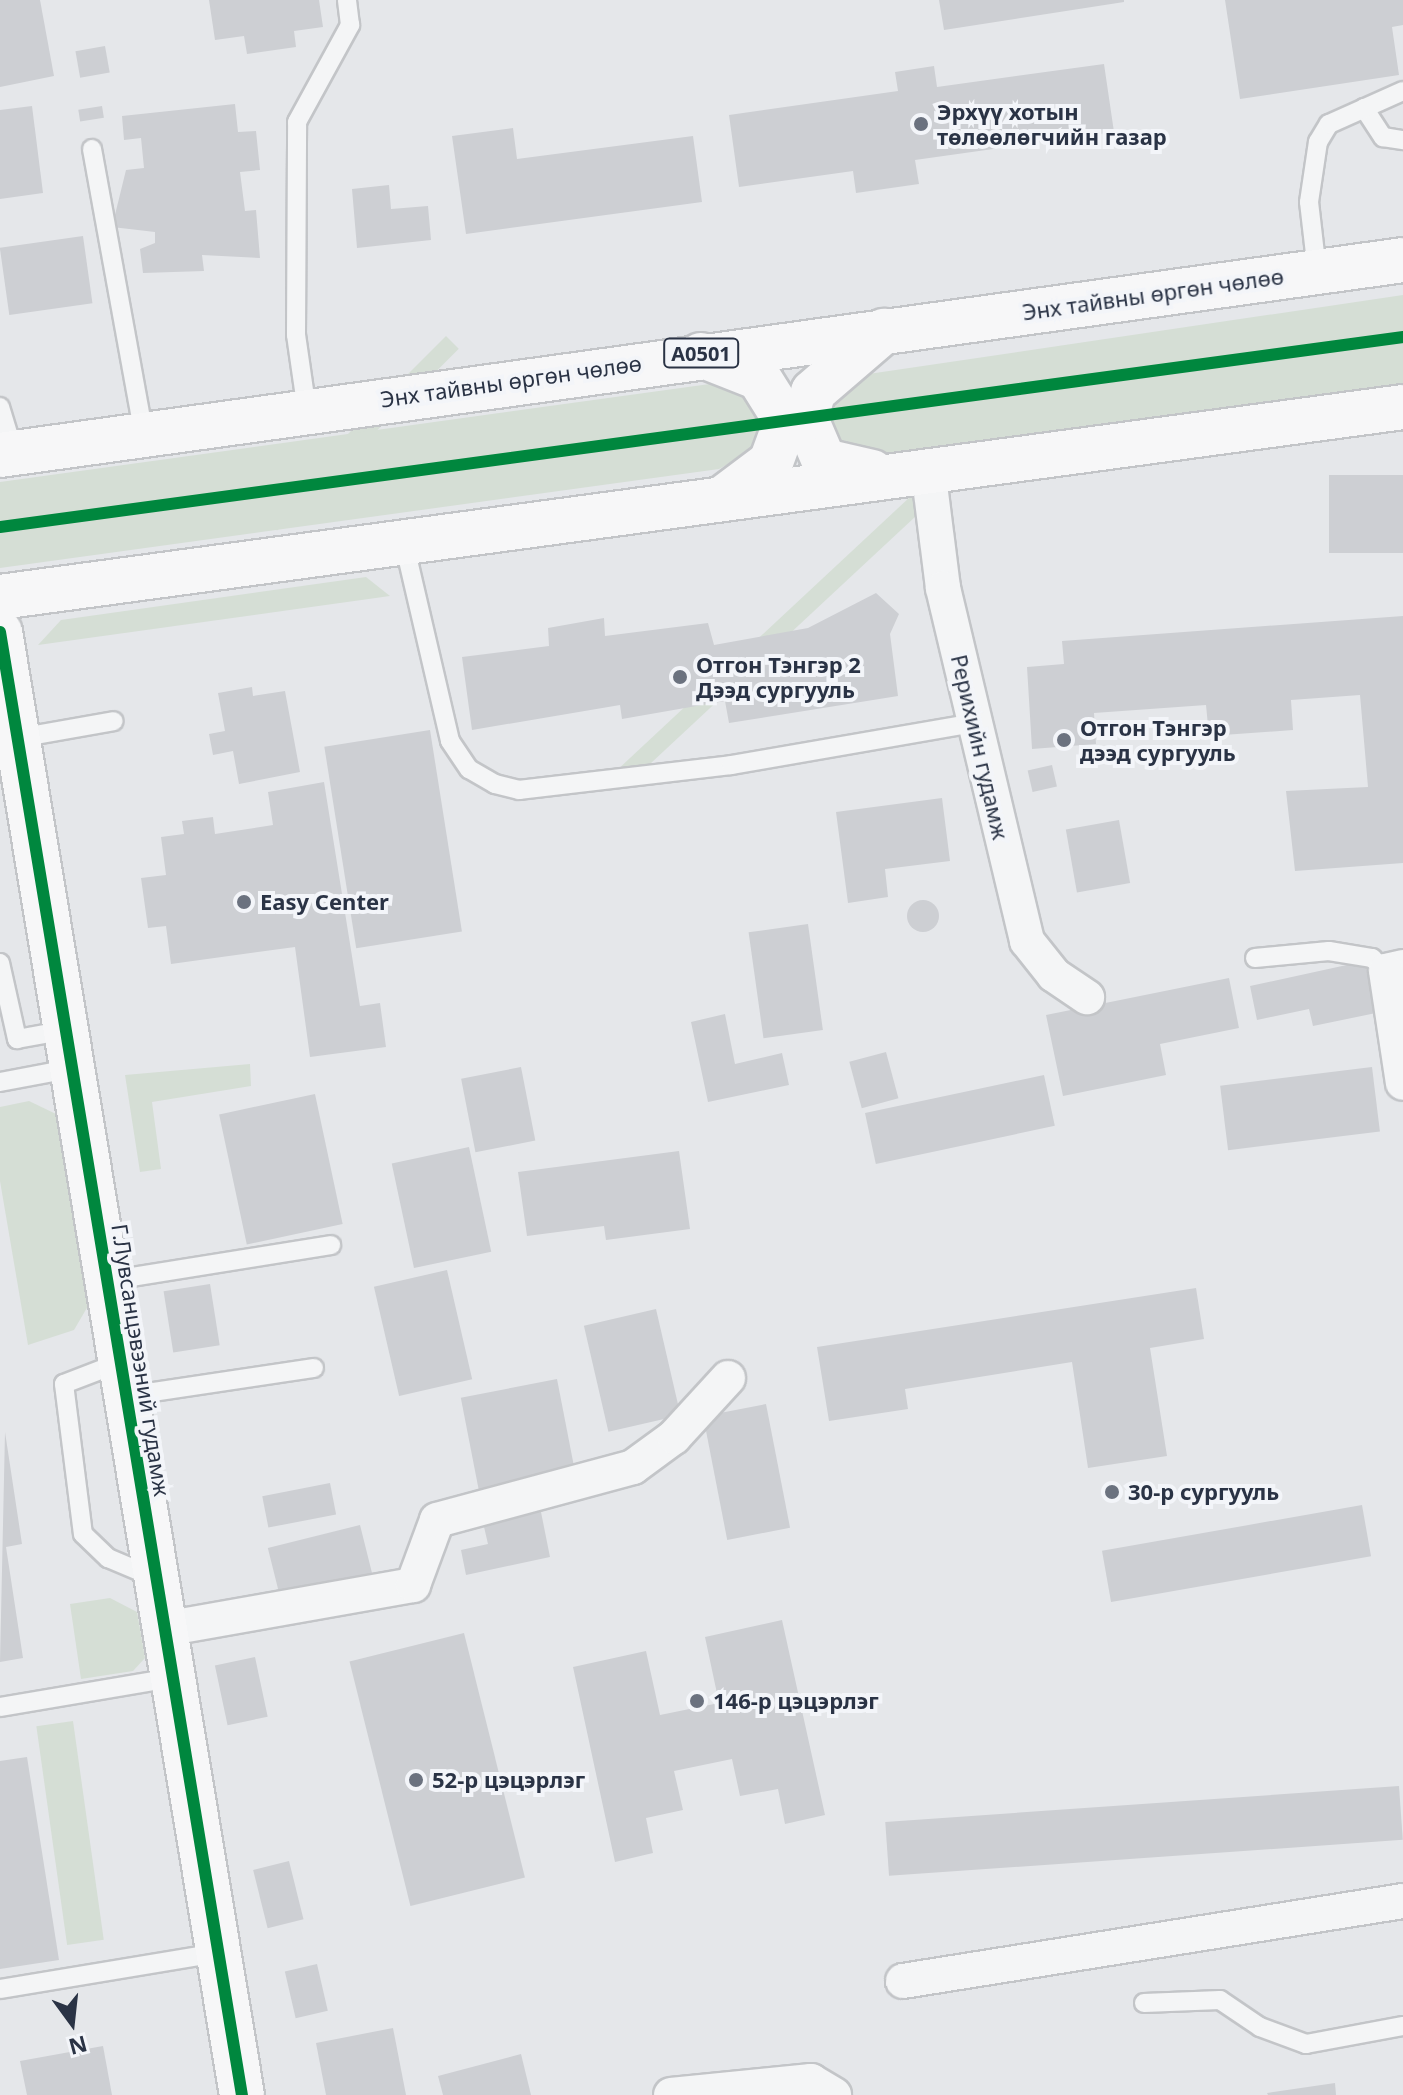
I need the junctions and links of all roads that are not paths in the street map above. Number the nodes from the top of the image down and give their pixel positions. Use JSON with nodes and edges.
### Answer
{"nodes":[{"id":1,"x":347,"y":0,"type":"edge"},
{"id":2,"x":1403,"y":91,"type":"edge"},
{"id":3,"x":1364,"y":108,"type":"junction"},
{"id":4,"x":1403,"y":140,"type":"edge"},
{"id":5,"x":92,"y":149,"type":"dead end"},
{"id":6,"x":1403,"y":260,"type":"edge"},
{"id":7,"x":1317,"y":271,"type":"junction"},
{"id":8,"x":884,"y":331,"type":"junction"},
{"id":9,"x":694,"y":353,"type":"junction"},
{"id":10,"x":0,"y":407,"type":"edge"},
{"id":11,"x":1403,"y":407,"type":"edge"},
{"id":12,"x":307,"y":411,"type":"junction"},
{"id":13,"x":144,"y":435,"type":"junction"},
{"id":14,"x":7,"y":454,"type":"edge"},
{"id":15,"x":909,"y":472,"type":"junction"},
{"id":16,"x":727,"y":495,"type":"junction"},
{"id":17,"x":403,"y":540,"type":"junction"},
{"id":18,"x":0,"y":597,"type":"edge"},
{"id":19,"x":0,"y":632,"type":"edge"},
{"id":20,"x":114,"y":721,"type":"dead end"},
{"id":21,"x":975,"y":723,"type":"junction"},
{"id":22,"x":13,"y":747,"type":"edge"},
{"id":23,"x":1255,"y":958,"type":"dead end"},
{"id":24,"x":0,"y":963,"type":"edge"},
{"id":25,"x":1395,"y":969,"type":"edge"},
{"id":26,"x":1087,"y":997,"type":"dead end"},
{"id":27,"x":70,"y":1049,"type":"junction"},
{"id":28,"x":0,"y":1082,"type":"edge"},
{"id":29,"x":1403,"y":1083,"type":"edge"},
{"id":30,"x":331,"y":1245,"type":"dead end"},
{"id":31,"x":107,"y":1281,"type":"junction"},
{"id":32,"x":314,"y":1368,"type":"dead end"},
{"id":33,"x":728,"y":1378,"type":"dead end"},
{"id":34,"x":123,"y":1379,"type":"junction"},
{"id":35,"x":155,"y":1578,"type":"junction"},
{"id":36,"x":164,"y":1629,"type":"junction"},
{"id":37,"x":171,"y":1678,"type":"junction"},
{"id":38,"x":0,"y":1707,"type":"edge"},
{"id":39,"x":1403,"y":1901,"type":"edge"},
{"id":40,"x":218,"y":1953,"type":"junction"},
{"id":41,"x":903,"y":1981,"type":"dead end"},
{"id":42,"x":0,"y":1989,"type":"edge"},
{"id":43,"x":1144,"y":2003,"type":"dead end"},
{"id":44,"x":1403,"y":2026,"type":"edge"},
{"id":45,"x":242,"y":2095,"type":"edge"},
{"id":46,"x":671,"y":2095,"type":"edge"},
{"id":47,"x":834,"y":2095,"type":"edge"}],
"edges":[{"from":1,"to":12,"type":"lane"},
{"from":2,"to":3,"type":"lane"},
{"from":3,"to":4,"type":"lane"},
{"from":3,"to":7,"type":"lane"},
{"from":5,"to":13,"type":"lane"},
{"from":6,"to":7,"type":"main road","name":"Энх тайвны өргөн чөлөө","number":"A0501"},
{"from":7,"to":8,"type":"main road","name":"Энх тайвны өргөн чөлөө","number":"A0501"},
{"from":8,"to":9,"type":"main road","name":"Энх тайвны өргөн чөлөө","number":"A0501"},
{"from":8,"to":15,"type":"main road"},
{"from":9,"to":12,"type":"main road","name":"Энх тайвны өргөн чөлөө","number":"A0501"},
{"from":9,"to":16,"type":"main road"},
{"from":10,"to":14,"type":"lane"},
{"from":11,"to":15,"type":"main road"},
{"from":12,"to":13,"type":"main road","name":"Энх тайвны өргөн чөлөө","number":"A0501"},
{"from":13,"to":14,"type":"main road","name":"Энх тайвны өргөн чөлөө","number":"A0501"},
{"from":15,"to":16,"type":"main road"},
{"from":15,"to":21,"type":"street","name":"Рерихийн гудамж"},
{"from":16,"to":17,"type":"main road"},
{"from":17,"to":18,"type":"main road"},
{"from":17,"to":21,"type":"lane"},
{"from":19,"to":22,"type":"main road","name":"Г.Лувсанцэвээний гудамж"},
{"from":20,"to":22,"type":"lane"},
{"from":21,"to":26,"type":"street","name":"Рерихийн гудамж"},
{"from":22,"to":27,"type":"main road","name":"Г.Лувсанцэвээний гудамж"},
{"from":23,"to":25,"type":"lane"},
{"from":24,"to":27,"type":"lane"},
{"from":25,"to":29,"type":"street"},
{"from":27,"to":28,"type":"lane"},
{"from":27,"to":31,"type":"main road","name":"Г.Лувсанцэвээний гудамж"},
{"from":30,"to":31,"type":"lane"},
{"from":31,"to":34,"type":"main road","name":"Г.Лувсанцэвээний гудамж"},
{"from":32,"to":34,"type":"lane"},
{"from":33,"to":36,"type":"street"},
{"from":34,"to":35,"type":"main road","name":"Г.Лувсанцэвээний гудамж"},
{"from":34,"to":35,"type":"lane"},
{"from":35,"to":36,"type":"main road","name":"Г.Лувсанцэвээний гудамж"},
{"from":36,"to":37,"type":"main road","name":"Г.Лувсанцэвээний гудамж"},
{"from":37,"to":38,"type":"lane"},
{"from":37,"to":40,"type":"main road","name":"Г.Лувсанцэвээний гудамж"},
{"from":39,"to":41,"type":"street"},
{"from":40,"to":42,"type":"lane"},
{"from":40,"to":45,"type":"main road","name":"Г.Лувсанцэвээний гудамж"},
{"from":43,"to":44,"type":"lane"},
{"from":46,"to":47,"type":"street"}]}
